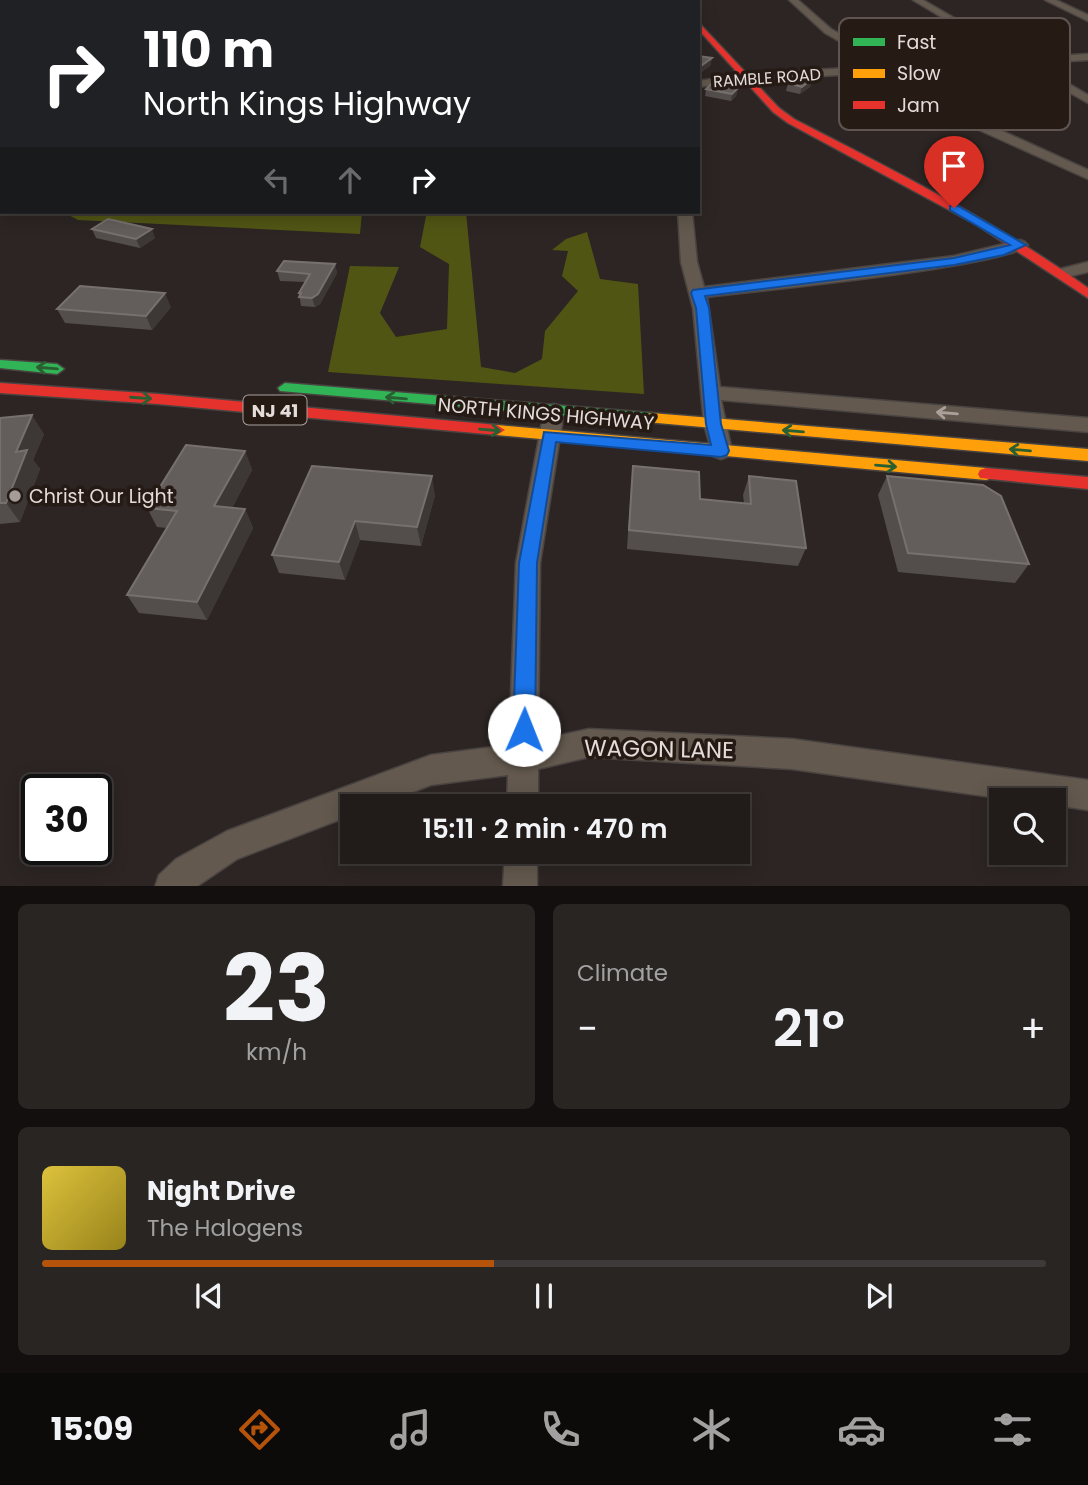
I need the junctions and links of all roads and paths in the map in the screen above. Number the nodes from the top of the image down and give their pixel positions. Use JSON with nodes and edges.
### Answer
{"nodes":[{"id":1,"x":793,"y":0,"type":"edge"},
{"id":2,"x":917,"y":0,"type":"edge"},
{"id":3,"x":1049,"y":0,"type":"edge"},
{"id":4,"x":947,"y":18,"type":"edge"},
{"id":5,"x":1088,"y":18,"type":"edge"},
{"id":6,"x":700,"y":26,"type":"edge"},
{"id":7,"x":839,"y":38,"type":"edge"},
{"id":8,"x":1088,"y":57,"type":"edge"},
{"id":9,"x":1070,"y":58,"type":"edge"},
{"id":10,"x":839,"y":72,"type":"edge"},
{"id":11,"x":747,"y":77,"type":"junction"},
{"id":12,"x":700,"y":84,"type":"edge"},
{"id":13,"x":1070,"y":90,"type":"edge"},
{"id":14,"x":1088,"y":100,"type":"edge"},
{"id":15,"x":989,"y":130,"type":"edge"},
{"id":16,"x":1088,"y":175,"type":"edge"},
{"id":17,"x":685,"y":214,"type":"edge"},
{"id":18,"x":1020,"y":245,"type":"junction"},
{"id":19,"x":1088,"y":267,"type":"edge"},
{"id":20,"x":1062,"y":272,"type":"junction"},
{"id":21,"x":698,"y":293,"type":"junction"},
{"id":22,"x":1088,"y":294,"type":"edge"},
{"id":23,"x":0,"y":365,"type":"edge"},
{"id":24,"x":69,"y":370,"type":"dead end"},
{"id":25,"x":269,"y":387,"type":"dead end"},
{"id":26,"x":0,"y":388,"type":"edge"},
{"id":27,"x":710,"y":393,"type":"junction"},
{"id":28,"x":554,"y":411,"type":"junction"},
{"id":29,"x":713,"y":424,"type":"junction"},
{"id":30,"x":1088,"y":425,"type":"edge"},
{"id":31,"x":549,"y":436,"type":"junction"},
{"id":32,"x":721,"y":451,"type":"junction"},
{"id":33,"x":1088,"y":455,"type":"edge"},
{"id":34,"x":1088,"y":483,"type":"edge"},
{"id":35,"x":523,"y":758,"type":"junction"},
{"id":36,"x":522,"y":794,"type":"edge"},
{"id":37,"x":1088,"y":795,"type":"edge"},
{"id":38,"x":521,"y":864,"type":"edge"},
{"id":39,"x":172,"y":886,"type":"edge"},
{"id":40,"x":520,"y":886,"type":"edge"}],
"edges":[{"from":1,"to":7,"type":"street"},
{"from":2,"to":4,"type":"street"},
{"from":3,"to":5,"type":"street"},
{"from":6,"to":11,"type":"main road"},
{"from":8,"to":9,"type":"street","name":"RAMBLE ROAD"},
{"from":10,"to":11,"type":"street","name":"RAMBLE ROAD"},
{"from":11,"to":12,"type":"street","name":"RAMBLE ROAD"},
{"from":11,"to":18,"type":"main road"},
{"from":13,"to":14,"type":"street"},
{"from":15,"to":16,"type":"street"},
{"from":17,"to":21,"type":"street"},
{"from":18,"to":20,"type":"main road"},
{"from":18,"to":21,"type":"street"},
{"from":19,"to":20,"type":"street"},
{"from":20,"to":22,"type":"main road"},
{"from":21,"to":27,"type":"street"},
{"from":24,"to":23,"type":"main road","one_way":true},
{"from":28,"to":25,"type":"main road","name":"NORTH KINGS HIGHWAY","number":"NJ 41","one_way":true},
{"from":26,"to":31,"type":"main road","name":"NORTH KINGS HIGHWAY","number":"NJ 41","one_way":true},
{"from":27,"to":29,"type":"street"},
{"from":30,"to":27,"type":"street","one_way":true},
{"from":28,"to":29,"type":"main road","name":"NORTH KINGS HIGHWAY","number":"NJ 41"},
{"from":28,"to":31,"type":"street"},
{"from":29,"to":32,"type":"street"},
{"from":33,"to":29,"type":"main road","name":"NORTH KINGS HIGHWAY","number":"NJ 41","one_way":true},
{"from":31,"to":32,"type":"main road","name":"NORTH KINGS HIGHWAY","number":"NJ 41"},
{"from":31,"to":35,"type":"street"},
{"from":32,"to":34,"type":"main road","name":"NORTH KINGS HIGHWAY","number":"NJ 41","one_way":true},
{"from":35,"to":36,"type":"street"},
{"from":35,"to":37,"type":"street","name":"WAGON LANE"},
{"from":35,"to":39,"type":"street","name":"WAGON LANE"},
{"from":38,"to":40,"type":"street"}]}
